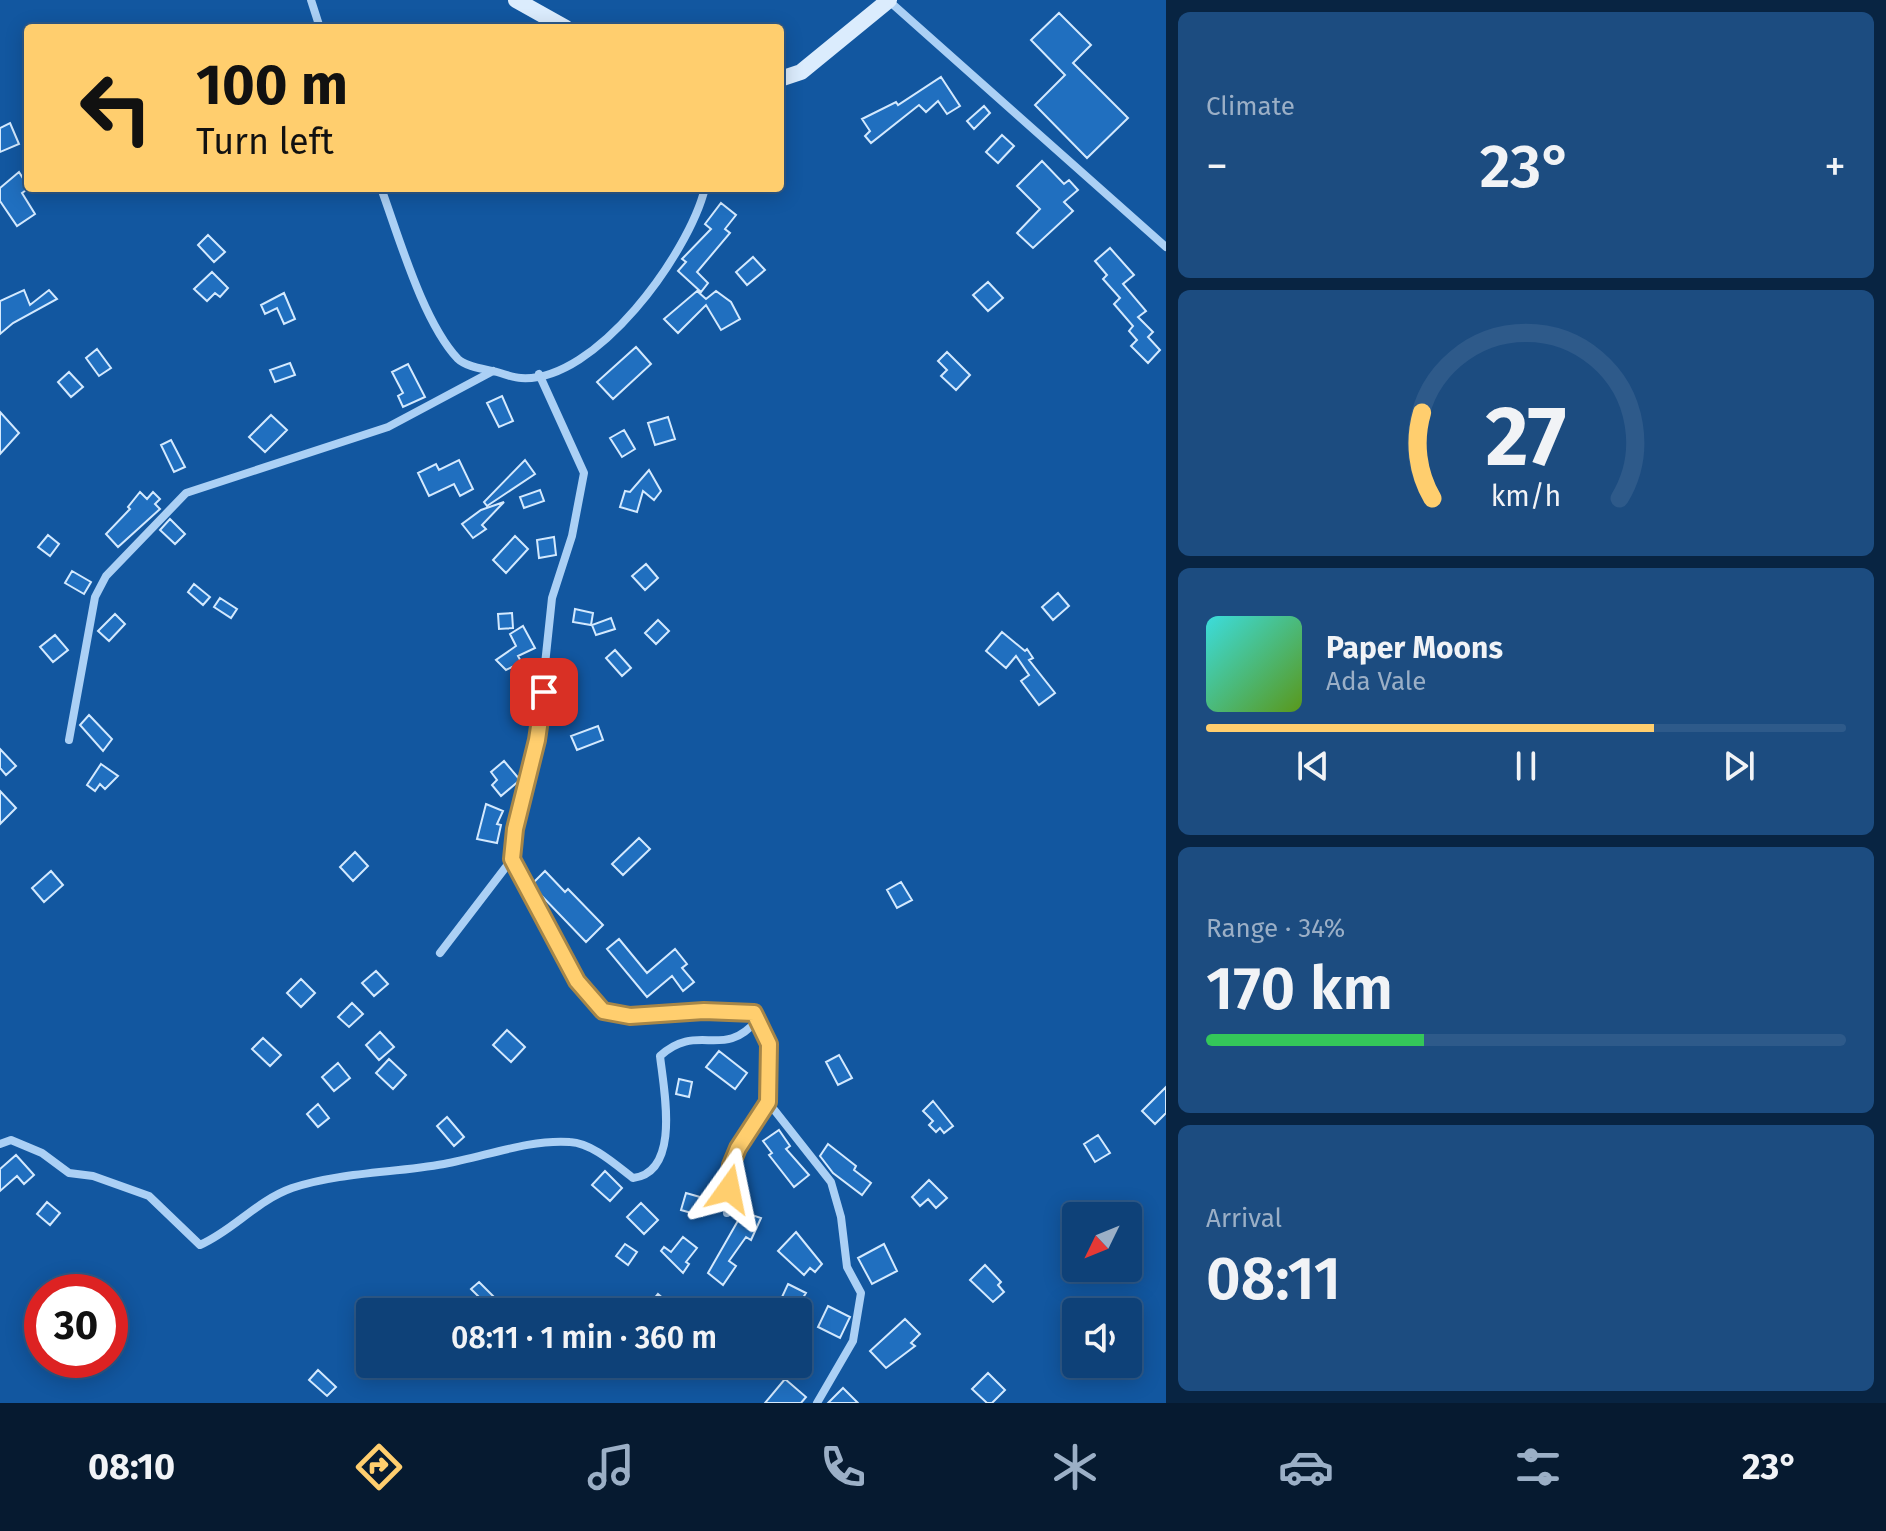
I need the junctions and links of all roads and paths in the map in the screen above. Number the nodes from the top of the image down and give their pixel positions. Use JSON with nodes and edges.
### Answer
{"nodes":[{"id":1,"x":311,"y":0,"type":"edge"},
{"id":2,"x":516,"y":0,"type":"edge"},
{"id":3,"x":888,"y":0,"type":"edge"},
{"id":4,"x":319,"y":24,"type":"edge"},
{"id":5,"x":559,"y":24,"type":"edge"},
{"id":6,"x":784,"y":78,"type":"edge"},
{"id":7,"x":383,"y":192,"type":"edge"},
{"id":8,"x":703,"y":192,"type":"edge"},
{"id":9,"x":1166,"y":247,"type":"edge"},
{"id":10,"x":493,"y":371,"type":"junction"},
{"id":11,"x":539,"y":374,"type":"junction"},
{"id":12,"x":69,"y":740,"type":"dead end"},
{"id":13,"x":512,"y":859,"type":"junction"},
{"id":14,"x":440,"y":953,"type":"dead end"},
{"id":15,"x":757,"y":1020,"type":"junction"},
{"id":16,"x":768,"y":1102,"type":"junction"},
{"id":17,"x":0,"y":1144,"type":"edge"},
{"id":18,"x":727,"y":1213,"type":"dead end"},
{"id":19,"x":817,"y":1403,"type":"edge"}],
"edges":[{"from":1,"to":4,"type":"street"},
{"from":2,"to":5,"type":"main road"},
{"from":3,"to":6,"type":"main road"},
{"from":3,"to":9,"type":"street"},
{"from":7,"to":10,"type":"street"},
{"from":8,"to":11,"type":"street"},
{"from":10,"to":11,"type":"street"},
{"from":10,"to":12,"type":"street"},
{"from":11,"to":13,"type":"street"},
{"from":13,"to":14,"type":"street"},
{"from":13,"to":15,"type":"street"},
{"from":15,"to":16,"type":"street"},
{"from":15,"to":17,"type":"street"},
{"from":16,"to":18,"type":"street"},
{"from":16,"to":19,"type":"street"}]}
